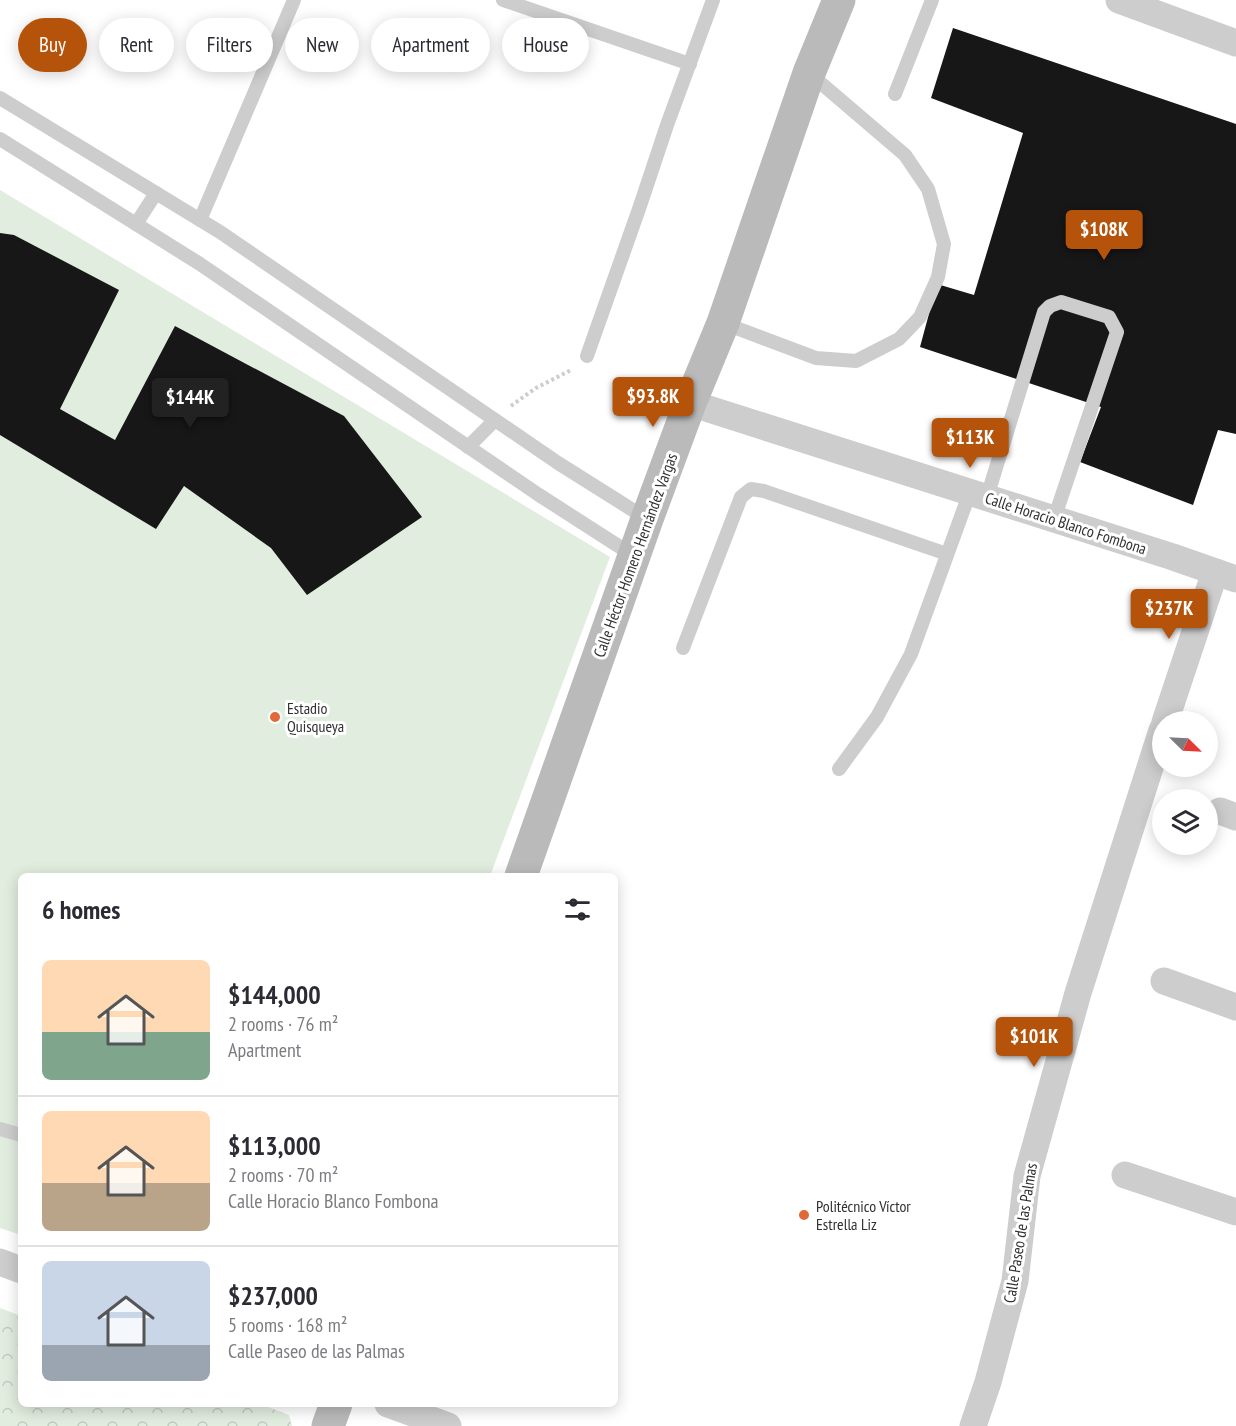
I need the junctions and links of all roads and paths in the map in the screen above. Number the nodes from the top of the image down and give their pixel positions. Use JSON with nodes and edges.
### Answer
{"nodes":[{"id":1,"x":294,"y":0,"type":"edge"},
{"id":2,"x":503,"y":0,"type":"edge"},
{"id":3,"x":713,"y":0,"type":"edge"},
{"id":4,"x":839,"y":0,"type":"edge"},
{"id":5,"x":933,"y":0,"type":"edge"},
{"id":6,"x":1119,"y":0,"type":"edge"},
{"id":7,"x":1236,"y":43,"type":"edge"},
{"id":8,"x":690,"y":64,"type":"junction"},
{"id":9,"x":809,"y":73,"type":"junction"},
{"id":10,"x":895,"y":94,"type":"dead end"},
{"id":11,"x":0,"y":99,"type":"edge"},
{"id":12,"x":0,"y":139,"type":"edge"},
{"id":13,"x":156,"y":193,"type":"junction"},
{"id":14,"x":200,"y":220,"type":"junction"},
{"id":15,"x":136,"y":224,"type":"junction"},
{"id":16,"x":723,"y":323,"type":"junction"},
{"id":17,"x":587,"y":356,"type":"joint"},
{"id":18,"x":690,"y":403,"type":"junction"},
{"id":19,"x":495,"y":420,"type":"junction"},
{"id":20,"x":468,"y":447,"type":"junction"},
{"id":21,"x":978,"y":495,"type":"junction"},
{"id":22,"x":647,"y":519,"type":"junction"},
{"id":23,"x":1054,"y":519,"type":"junction"},
{"id":24,"x":947,"y":554,"type":"junction"},
{"id":25,"x":633,"y":556,"type":"junction"},
{"id":26,"x":1225,"y":576,"type":"edge"},
{"id":27,"x":683,"y":648,"type":"dead end"},
{"id":28,"x":1170,"y":711,"type":"edge"},
{"id":29,"x":1152,"y":761,"type":"edge"},
{"id":30,"x":840,"y":769,"type":"dead end"},
{"id":31,"x":522,"y":873,"type":"edge"},
{"id":32,"x":1164,"y":981,"type":"dead end"},
{"id":33,"x":1236,"y":1008,"type":"edge"},
{"id":34,"x":0,"y":1129,"type":"edge"},
{"id":35,"x":18,"y":1134,"type":"edge"},
{"id":36,"x":1125,"y":1175,"type":"dead end"},
{"id":37,"x":1236,"y":1212,"type":"edge"},
{"id":38,"x":0,"y":1262,"type":"edge"},
{"id":39,"x":18,"y":1269,"type":"edge"},
{"id":40,"x":335,"y":1407,"type":"edge"},
{"id":41,"x":396,"y":1407,"type":"edge"},
{"id":42,"x":328,"y":1426,"type":"edge"},
{"id":43,"x":447,"y":1426,"type":"edge"},
{"id":44,"x":973,"y":1426,"type":"edge"}],
"edges":[{"from":1,"to":14,"type":"lane"},
{"from":2,"to":8,"type":"lane"},
{"from":3,"to":8,"type":"lane"},
{"from":4,"to":9,"type":"street","name":"Calle Héctor Homero Hernández Vargas"},
{"from":5,"to":10,"type":"lane"},
{"from":6,"to":7,"type":"street"},
{"from":8,"to":17,"type":"lane"},
{"from":9,"to":16,"type":"street","name":"Calle Héctor Homero Hernández Vargas"},
{"from":9,"to":16,"type":"lane"},
{"from":11,"to":13,"type":"lane"},
{"from":12,"to":15,"type":"lane"},
{"from":13,"to":14,"type":"lane"},
{"from":13,"to":15,"type":"lane"},
{"from":14,"to":19,"type":"lane"},
{"from":15,"to":20,"type":"lane"},
{"from":16,"to":18,"type":"street","name":"Calle Héctor Homero Hernández Vargas"},
{"from":17,"to":19,"type":"path"},
{"from":18,"to":21,"type":"street","name":"Calle Horacio Blanco Fombona"},
{"from":18,"to":22,"type":"street","name":"Calle Héctor Homero Hernández Vargas"},
{"from":19,"to":20,"type":"lane"},
{"from":19,"to":22,"type":"lane"},
{"from":20,"to":25,"type":"lane"},
{"from":21,"to":23,"type":"street","name":"Calle Horacio Blanco Fombona"},
{"from":21,"to":23,"type":"lane"},
{"from":21,"to":24,"type":"lane"},
{"from":22,"to":25,"type":"street","name":"Calle Héctor Homero Hernández Vargas"},
{"from":23,"to":26,"type":"street","name":"Calle Horacio Blanco Fombona"},
{"from":24,"to":27,"type":"lane"},
{"from":24,"to":30,"type":"lane"},
{"from":25,"to":31,"type":"street","name":"Calle Héctor Homero Hernández Vargas"},
{"from":26,"to":28,"type":"street"},
{"from":29,"to":44,"type":"street","name":"Calle Paseo de las Palmas"},
{"from":32,"to":33,"type":"street"},
{"from":34,"to":35,"type":"lane"},
{"from":36,"to":37,"type":"street"},
{"from":38,"to":39,"type":"street"},
{"from":40,"to":42,"type":"street"},
{"from":41,"to":43,"type":"street"}]}
